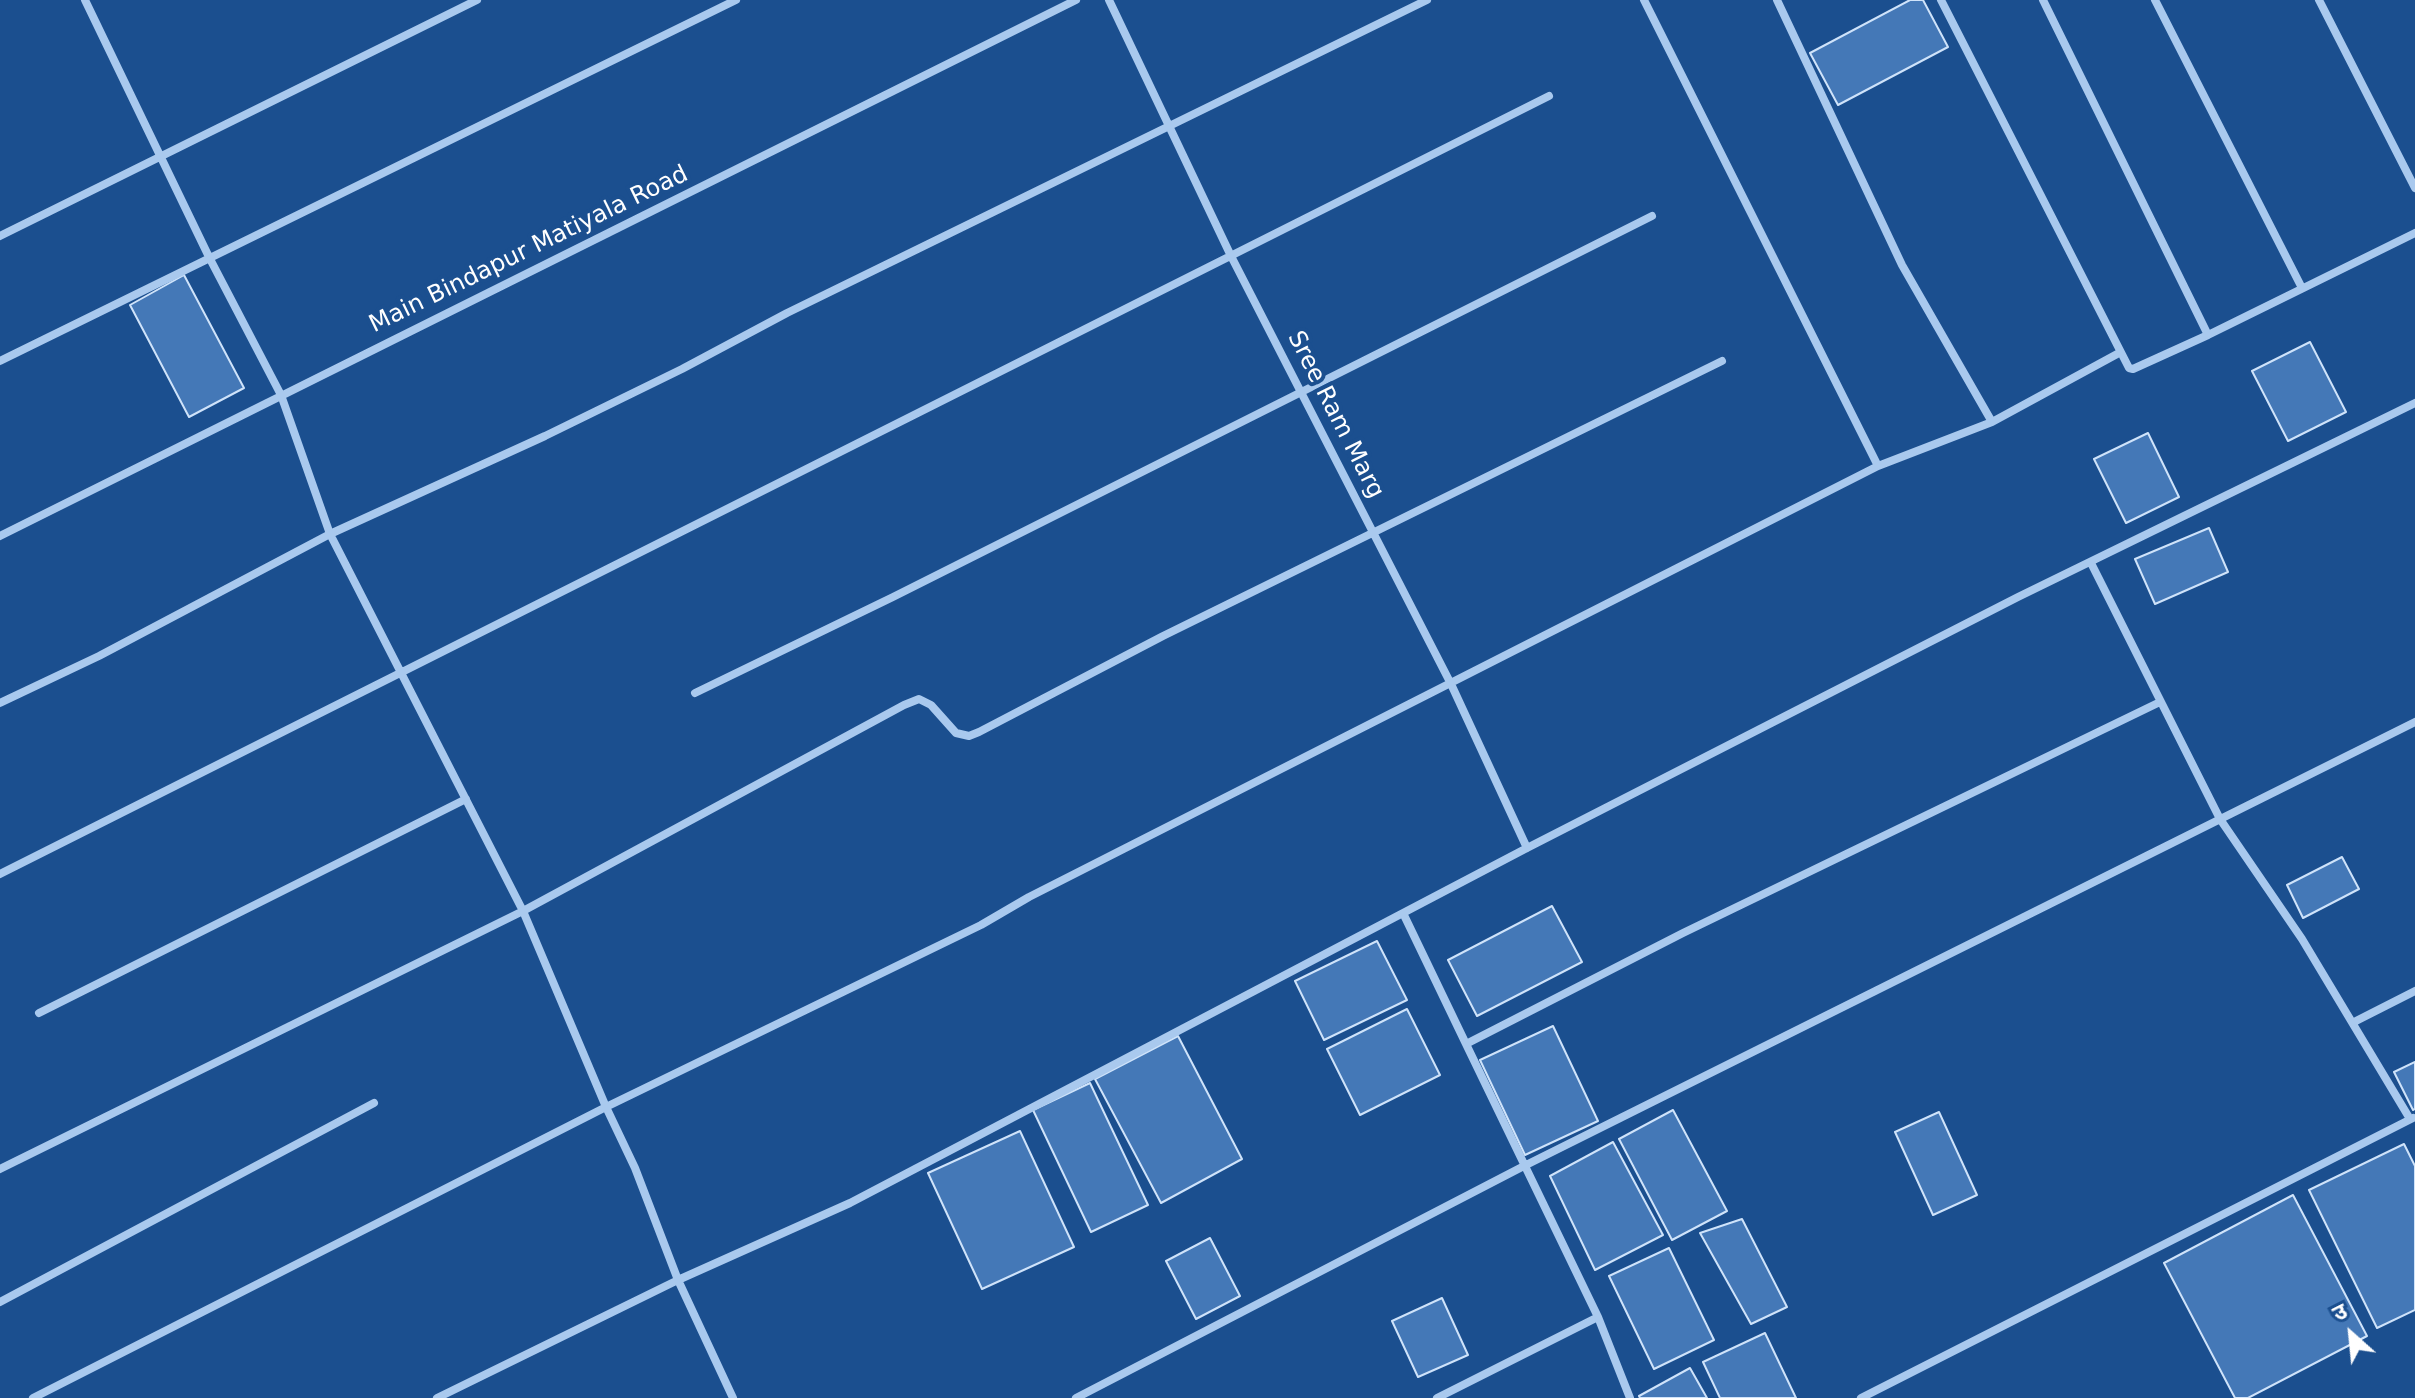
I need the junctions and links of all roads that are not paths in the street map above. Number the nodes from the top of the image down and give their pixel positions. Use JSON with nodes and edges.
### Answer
{"nodes":[{"id":1,"x":85,"y":0,"type":"edge"},
{"id":2,"x":477,"y":0,"type":"edge"},
{"id":3,"x":736,"y":0,"type":"edge"},
{"id":4,"x":1076,"y":0,"type":"edge"},
{"id":5,"x":1109,"y":0,"type":"edge"},
{"id":6,"x":1427,"y":0,"type":"edge"},
{"id":7,"x":1644,"y":0,"type":"edge"},
{"id":8,"x":1777,"y":0,"type":"edge"},
{"id":9,"x":1941,"y":0,"type":"edge"},
{"id":10,"x":2043,"y":0,"type":"edge"},
{"id":11,"x":2155,"y":0,"type":"edge"},
{"id":12,"x":2319,"y":0,"type":"edge"},
{"id":13,"x":1549,"y":96,"type":"dead end"},
{"id":14,"x":1169,"y":127,"type":"junction"},
{"id":15,"x":161,"y":154,"type":"junction"},
{"id":16,"x":2415,"y":188,"type":"edge"},
{"id":17,"x":1652,"y":216,"type":"dead end"},
{"id":18,"x":2415,"y":233,"type":"edge"},
{"id":19,"x":0,"y":236,"type":"edge"},
{"id":20,"x":1231,"y":256,"type":"junction"},
{"id":21,"x":209,"y":257,"type":"junction"},
{"id":22,"x":2302,"y":288,"type":"junction"},
{"id":23,"x":2208,"y":335,"type":"junction"},
{"id":24,"x":2119,"y":353,"type":"junction"},
{"id":25,"x":0,"y":361,"type":"edge"},
{"id":26,"x":1722,"y":361,"type":"dead end"},
{"id":27,"x":1300,"y":391,"type":"junction"},
{"id":28,"x":281,"y":395,"type":"junction"},
{"id":29,"x":2415,"y":403,"type":"edge"},
{"id":30,"x":1992,"y":422,"type":"junction"},
{"id":31,"x":1878,"y":466,"type":"junction"},
{"id":32,"x":1372,"y":532,"type":"junction"},
{"id":33,"x":330,"y":534,"type":"junction"},
{"id":34,"x":0,"y":536,"type":"edge"},
{"id":35,"x":2091,"y":563,"type":"junction"},
{"id":36,"x":402,"y":673,"type":"junction"},
{"id":37,"x":1451,"y":684,"type":"junction"},
{"id":38,"x":695,"y":693,"type":"dead end"},
{"id":39,"x":2160,"y":702,"type":"junction"},
{"id":40,"x":0,"y":703,"type":"edge"},
{"id":41,"x":2415,"y":722,"type":"edge"},
{"id":42,"x":466,"y":799,"type":"junction"},
{"id":43,"x":2220,"y":819,"type":"junction"},
{"id":44,"x":1527,"y":848,"type":"junction"},
{"id":45,"x":0,"y":874,"type":"edge"},
{"id":46,"x":523,"y":911,"type":"junction"},
{"id":47,"x":1403,"y":913,"type":"junction"},
{"id":48,"x":2415,"y":991,"type":"edge"},
{"id":49,"x":39,"y":1013,"type":"dead end"},
{"id":50,"x":2354,"y":1022,"type":"junction"},
{"id":51,"x":1466,"y":1044,"type":"junction"},
{"id":52,"x":374,"y":1103,"type":"dead end"},
{"id":53,"x":606,"y":1107,"type":"junction"},
{"id":54,"x":2413,"y":1118,"type":"edge"},
{"id":55,"x":1524,"y":1166,"type":"junction"},
{"id":56,"x":0,"y":1169,"type":"edge"},
{"id":57,"x":678,"y":1280,"type":"junction"},
{"id":58,"x":0,"y":1302,"type":"edge"},
{"id":59,"x":1598,"y":1317,"type":"junction"},
{"id":60,"x":33,"y":1398,"type":"edge"},
{"id":61,"x":437,"y":1398,"type":"edge"},
{"id":62,"x":733,"y":1398,"type":"edge"},
{"id":63,"x":1076,"y":1398,"type":"edge"},
{"id":64,"x":1437,"y":1398,"type":"edge"},
{"id":65,"x":1630,"y":1398,"type":"edge"},
{"id":66,"x":1861,"y":1398,"type":"edge"}],
"edges":[{"from":1,"to":15,"type":"street"},
{"from":2,"to":15,"type":"street"},
{"from":3,"to":21,"type":"street"},
{"from":4,"to":28,"type":"street","name":"Main Bindapur Matiyala Road"},
{"from":5,"to":14,"type":"street","name":"Sree Ram Marg"},
{"from":6,"to":14,"type":"street"},
{"from":7,"to":31,"type":"street"},
{"from":8,"to":30,"type":"street"},
{"from":9,"to":24,"type":"street"},
{"from":10,"to":23,"type":"street"},
{"from":11,"to":22,"type":"street"},
{"from":12,"to":16,"type":"street"},
{"from":13,"to":20,"type":"street"},
{"from":14,"to":20,"type":"street","name":"Sree Ram Marg"},
{"from":14,"to":33,"type":"street"},
{"from":15,"to":19,"type":"street"},
{"from":15,"to":21,"type":"street"},
{"from":17,"to":27,"type":"street"},
{"from":18,"to":22,"type":"street"},
{"from":20,"to":27,"type":"street","name":"Sree Ram Marg"},
{"from":20,"to":36,"type":"street"},
{"from":21,"to":25,"type":"street"},
{"from":21,"to":28,"type":"street"},
{"from":22,"to":23,"type":"street"},
{"from":23,"to":24,"type":"street"},
{"from":24,"to":30,"type":"street"},
{"from":26,"to":32,"type":"street"},
{"from":27,"to":32,"type":"street","name":"Sree Ram Marg"},
{"from":27,"to":38,"type":"street"},
{"from":28,"to":33,"type":"street"},
{"from":28,"to":34,"type":"street","name":"Main Bindapur Matiyala Road"},
{"from":29,"to":35,"type":"street"},
{"from":30,"to":31,"type":"street"},
{"from":31,"to":37,"type":"street"},
{"from":32,"to":37,"type":"street","name":"Sree Ram Marg"},
{"from":32,"to":46,"type":"street"},
{"from":33,"to":36,"type":"street"},
{"from":33,"to":40,"type":"street"},
{"from":35,"to":39,"type":"street"},
{"from":35,"to":44,"type":"street"},
{"from":36,"to":42,"type":"street"},
{"from":36,"to":45,"type":"street"},
{"from":37,"to":44,"type":"street","name":"Sree Ram Marg"},
{"from":37,"to":53,"type":"street"},
{"from":39,"to":43,"type":"street"},
{"from":39,"to":51,"type":"street"},
{"from":41,"to":43,"type":"street"},
{"from":42,"to":46,"type":"street"},
{"from":42,"to":49,"type":"street"},
{"from":43,"to":50,"type":"street"},
{"from":43,"to":55,"type":"street"},
{"from":44,"to":47,"type":"street"},
{"from":46,"to":53,"type":"street"},
{"from":46,"to":56,"type":"street"},
{"from":47,"to":51,"type":"street"},
{"from":47,"to":57,"type":"street"},
{"from":48,"to":50,"type":"street"},
{"from":50,"to":54,"type":"street"},
{"from":51,"to":55,"type":"street"},
{"from":52,"to":58,"type":"street"},
{"from":53,"to":57,"type":"street"},
{"from":53,"to":60,"type":"street"},
{"from":54,"to":66,"type":"street"},
{"from":55,"to":59,"type":"street"},
{"from":55,"to":63,"type":"street"},
{"from":57,"to":61,"type":"street"},
{"from":57,"to":62,"type":"street"},
{"from":59,"to":64,"type":"street"},
{"from":59,"to":65,"type":"street"}]}
